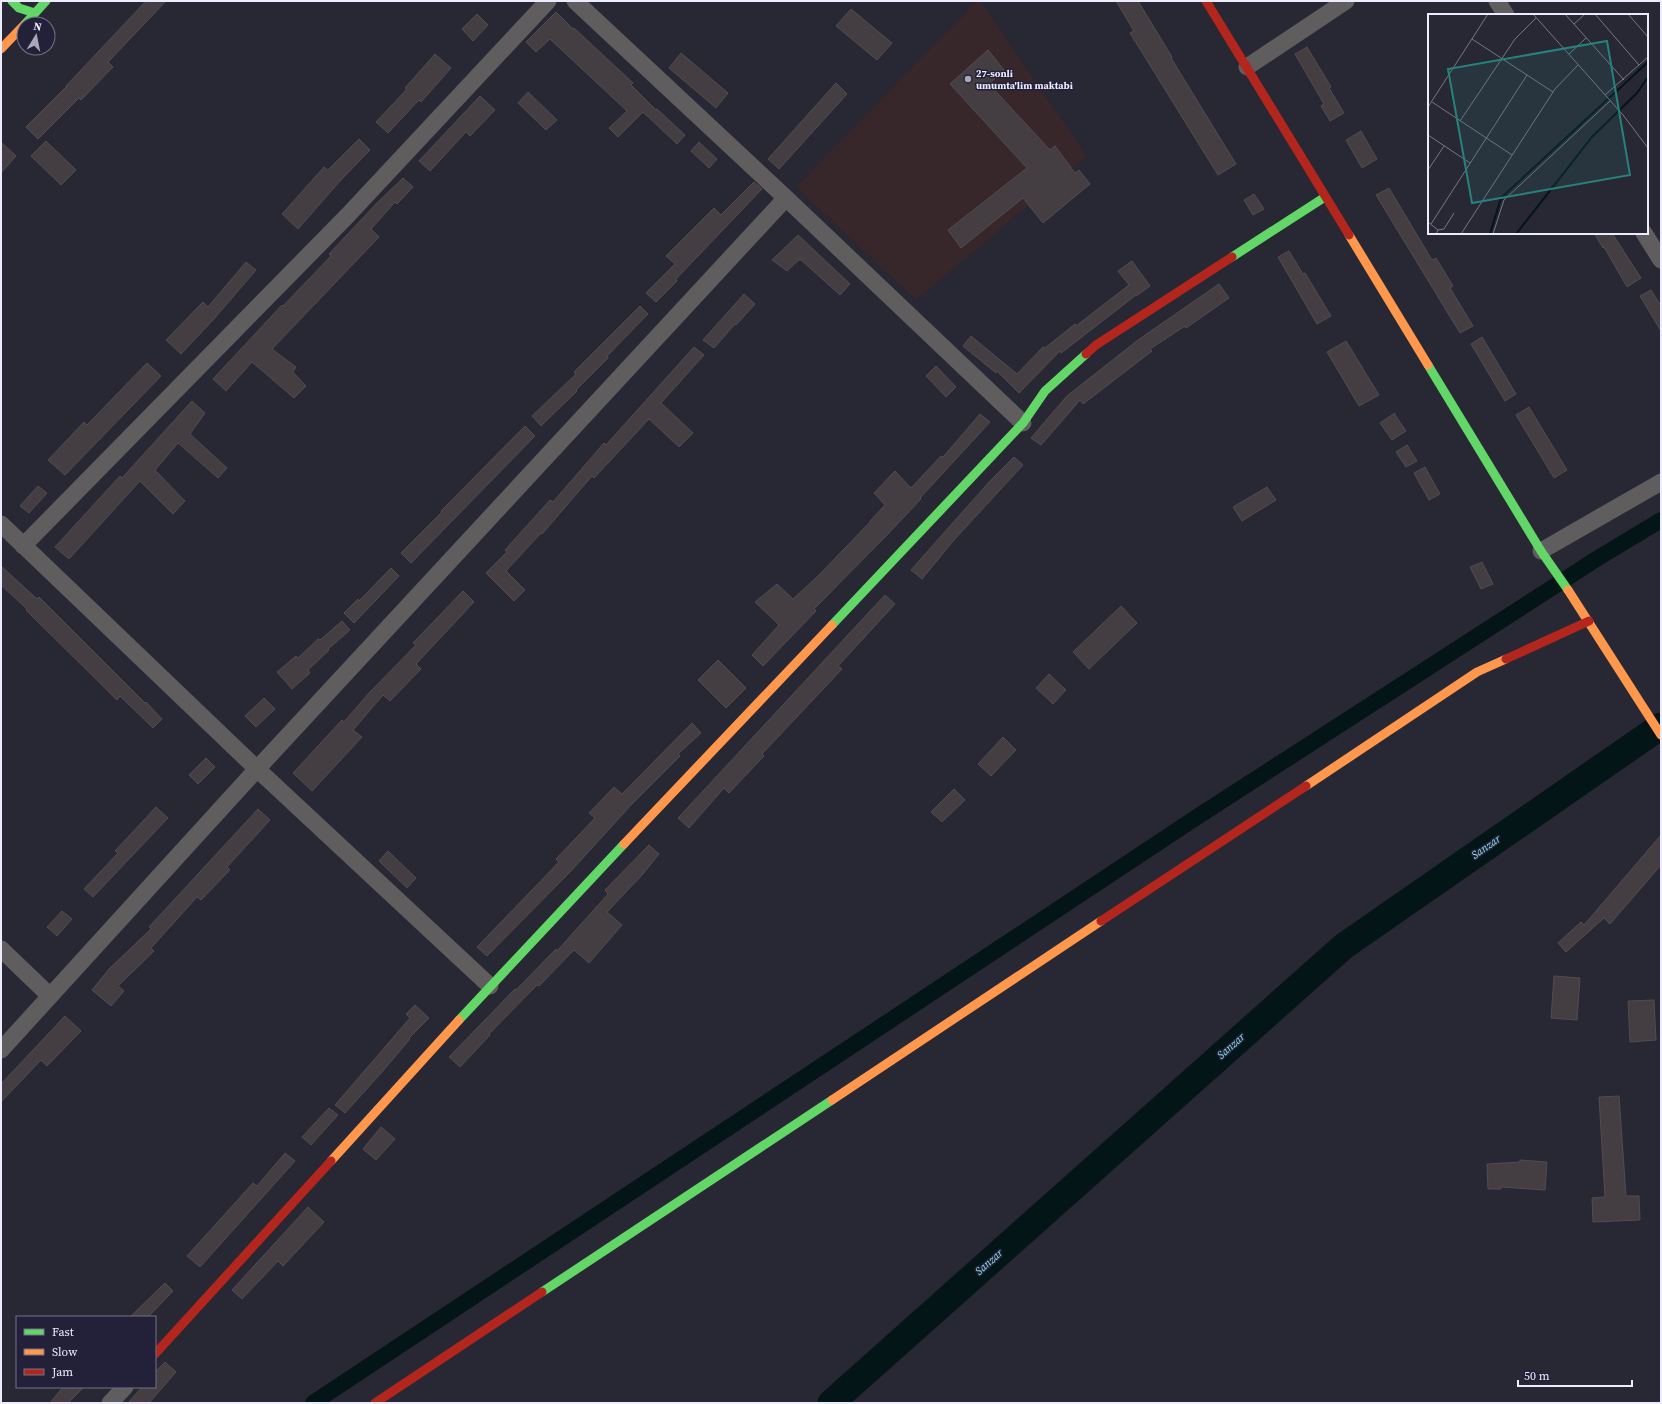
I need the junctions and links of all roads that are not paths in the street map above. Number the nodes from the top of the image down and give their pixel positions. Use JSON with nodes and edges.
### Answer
{"nodes":[{"id":1,"x":6,"y":1,"type":"edge"},
{"id":2,"x":12,"y":1,"type":"edge"},
{"id":3,"x":46,"y":1,"type":"edge"},
{"id":4,"x":548,"y":1,"type":"edge"},
{"id":5,"x":575,"y":1,"type":"edge"},
{"id":6,"x":1206,"y":1,"type":"edge"},
{"id":7,"x":1346,"y":1,"type":"edge"},
{"id":8,"x":1497,"y":1,"type":"edge"},
{"id":9,"x":1,"y":6,"type":"edge"},
{"id":10,"x":35,"y":13,"type":"junction"},
{"id":11,"x":1505,"y":14,"type":"edge"},
{"id":12,"x":32,"y":16,"type":"edge"},
{"id":13,"x":16,"y":33,"type":"edge"},
{"id":14,"x":1,"y":49,"type":"edge"},
{"id":15,"x":1247,"y":67,"type":"junction"},
{"id":16,"x":1325,"y":197,"type":"junction"},
{"id":17,"x":786,"y":198,"type":"junction"},
{"id":18,"x":1645,"y":234,"type":"edge"},
{"id":19,"x":1661,"y":260,"type":"edge"},
{"id":20,"x":1023,"y":424,"type":"junction"},
{"id":21,"x":1661,"y":482,"type":"edge"},
{"id":22,"x":1,"y":524,"type":"edge"},
{"id":23,"x":23,"y":546,"type":"junction"},
{"id":24,"x":1545,"y":556,"type":"junction"},
{"id":25,"x":1589,"y":621,"type":"junction"},
{"id":26,"x":1661,"y":735,"type":"edge"},
{"id":27,"x":257,"y":769,"type":"junction"},
{"id":28,"x":1,"y":949,"type":"edge"},
{"id":29,"x":490,"y":986,"type":"junction"},
{"id":30,"x":50,"y":996,"type":"junction"},
{"id":31,"x":1,"y":1050,"type":"edge"},
{"id":32,"x":156,"y":1353,"type":"edge"},
{"id":33,"x":124,"y":1388,"type":"edge"},
{"id":34,"x":110,"y":1403,"type":"edge"},
{"id":35,"x":375,"y":1403,"type":"edge"}],
"edges":[{"from":1,"to":9,"type":"main road"},
{"from":2,"to":10,"type":"main road"},
{"from":3,"to":10,"type":"main road"},
{"from":4,"to":23,"type":"street"},
{"from":5,"to":17,"type":"street"},
{"from":6,"to":15,"type":"main road"},
{"from":7,"to":15,"type":"street"},
{"from":8,"to":11,"type":"street"},
{"from":10,"to":12,"type":"main road"},
{"from":13,"to":14,"type":"main road"},
{"from":15,"to":16,"type":"main road"},
{"from":16,"to":20,"type":"main road"},
{"from":16,"to":24,"type":"main road"},
{"from":17,"to":20,"type":"street"},
{"from":17,"to":27,"type":"street"},
{"from":18,"to":19,"type":"street"},
{"from":20,"to":29,"type":"main road"},
{"from":21,"to":24,"type":"street"},
{"from":22,"to":23,"type":"street"},
{"from":23,"to":27,"type":"street"},
{"from":24,"to":25,"type":"main road"},
{"from":25,"to":26,"type":"main road"},
{"from":25,"to":35,"type":"main road"},
{"from":27,"to":29,"type":"street"},
{"from":27,"to":30,"type":"street"},
{"from":28,"to":30,"type":"street"},
{"from":29,"to":32,"type":"main road"},
{"from":30,"to":31,"type":"street"},
{"from":33,"to":34,"type":"street"}]}
